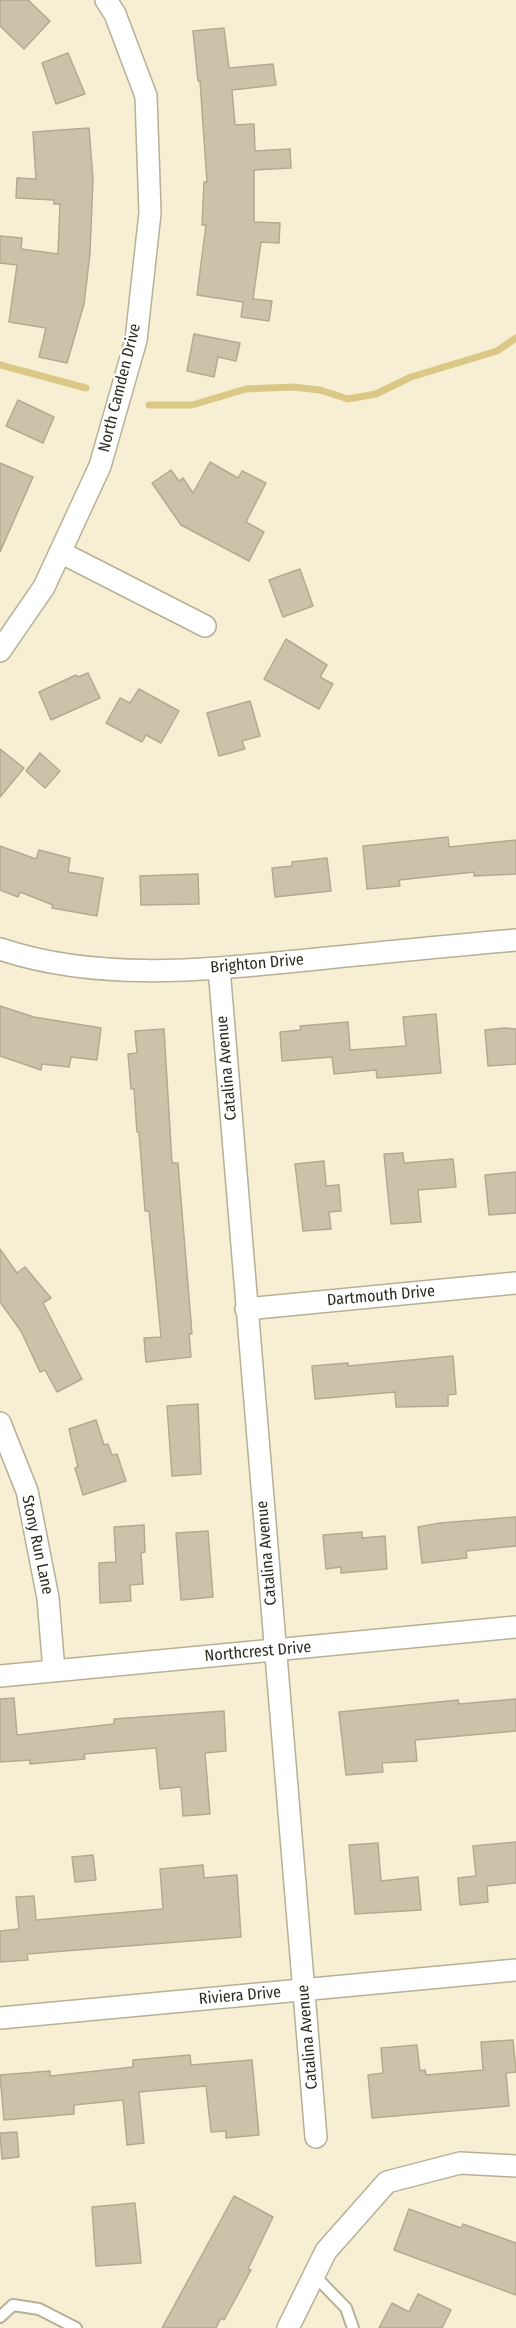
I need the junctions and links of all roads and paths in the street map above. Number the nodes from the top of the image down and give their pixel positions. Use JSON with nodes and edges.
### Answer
{"nodes":[{"id":1,"x":106,"y":0,"type":"edge"},
{"id":2,"x":60,"y":552,"type":"junction"},
{"id":3,"x":205,"y":626,"type":"dead end"},
{"id":4,"x":0,"y":651,"type":"edge"},
{"id":5,"x":516,"y":940,"type":"edge"},
{"id":6,"x":0,"y":949,"type":"edge"},
{"id":7,"x":219,"y":968,"type":"junction"},
{"id":8,"x":516,"y":1283,"type":"edge"},
{"id":9,"x":246,"y":1309,"type":"junction"},
{"id":10,"x":0,"y":1423,"type":"edge"},
{"id":11,"x":516,"y":1627,"type":"edge"},
{"id":12,"x":275,"y":1650,"type":"junction"},
{"id":13,"x":54,"y":1671,"type":"junction"},
{"id":14,"x":0,"y":1676,"type":"edge"},
{"id":15,"x":516,"y":1970,"type":"edge"},
{"id":16,"x":304,"y":1990,"type":"junction"},
{"id":17,"x":0,"y":2018,"type":"edge"},
{"id":18,"x":316,"y":2137,"type":"dead end"},
{"id":19,"x":516,"y":2166,"type":"edge"},
{"id":20,"x":314,"y":2275,"type":"junction"},
{"id":21,"x":0,"y":2304,"type":"edge"},
{"id":22,"x":13,"y":2305,"type":"junction"},
{"id":23,"x":0,"y":2317,"type":"edge"},
{"id":24,"x":76,"y":2328,"type":"edge"},
{"id":25,"x":288,"y":2328,"type":"edge"},
{"id":26,"x":353,"y":2328,"type":"edge"}],
"edges":[{"from":1,"to":2,"type":"street","name":"North Camden Drive"},
{"from":2,"to":3,"type":"street"},
{"from":2,"to":4,"type":"street","name":"North Camden Drive"},
{"from":5,"to":7,"type":"street","name":"Brighton Drive"},
{"from":6,"to":7,"type":"street","name":"Brighton Drive"},
{"from":7,"to":9,"type":"street","name":"Catalina Avenue"},
{"from":8,"to":9,"type":"street","name":"Dartmouth Drive"},
{"from":9,"to":12,"type":"street","name":"Catalina Avenue"},
{"from":10,"to":13,"type":"street","name":"Stony Run Lane"},
{"from":11,"to":12,"type":"street","name":"Northcrest Drive"},
{"from":12,"to":13,"type":"street","name":"Northcrest Drive"},
{"from":12,"to":16,"type":"street","name":"Catalina Avenue"},
{"from":13,"to":14,"type":"street","name":"Northcrest Drive"},
{"from":15,"to":16,"type":"street","name":"Riviera Drive"},
{"from":16,"to":17,"type":"street","name":"Riviera Drive"},
{"from":16,"to":18,"type":"street","name":"Catalina Avenue"},
{"from":19,"to":20,"type":"street"},
{"from":20,"to":25,"type":"street"},
{"from":20,"to":26,"type":"lane"},
{"from":21,"to":22,"type":"lane"},
{"from":22,"to":23,"type":"lane"},
{"from":22,"to":24,"type":"lane"}]}
